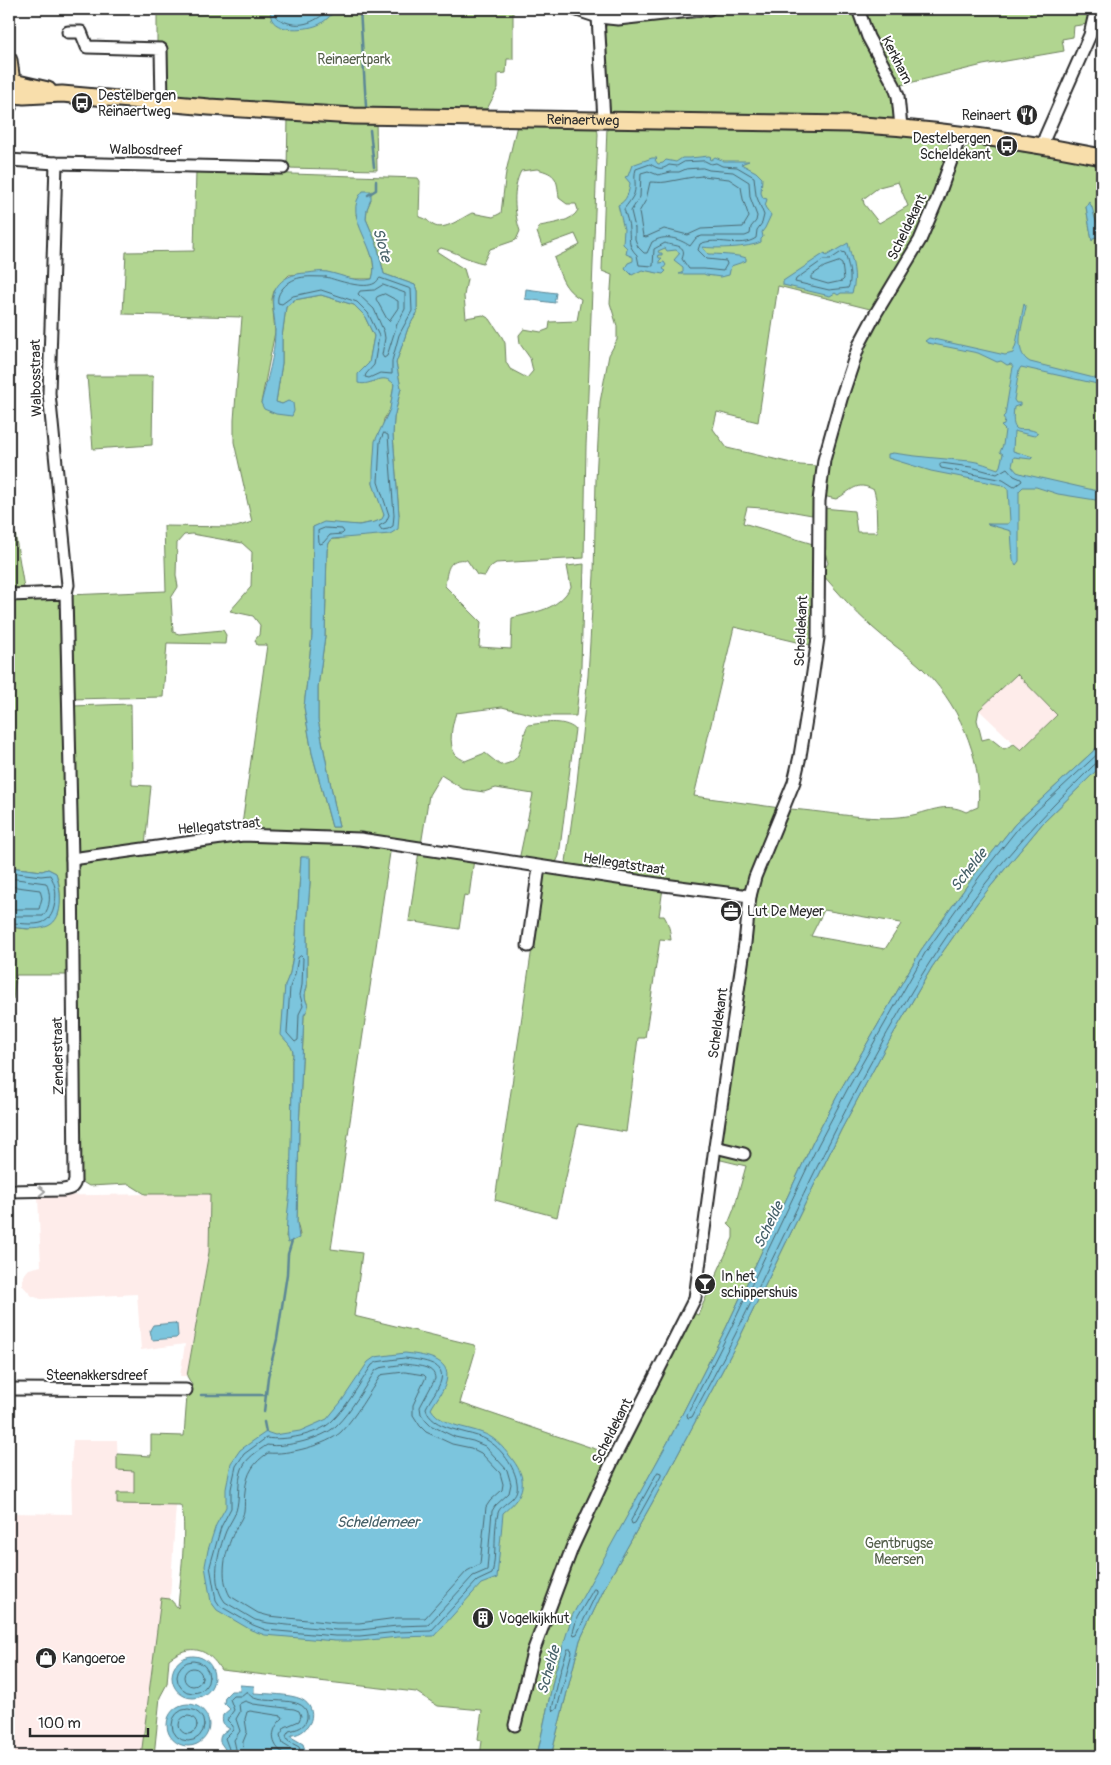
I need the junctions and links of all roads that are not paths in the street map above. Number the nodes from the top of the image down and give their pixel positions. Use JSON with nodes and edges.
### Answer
{"nodes":[{"id":1,"x":574,"y":9,"type":"edge"},
{"id":2,"x":709,"y":9,"type":"edge"},
{"id":3,"x":858,"y":9,"type":"edge"},
{"id":4,"x":1096,"y":9,"type":"edge"},
{"id":5,"x":598,"y":18,"type":"junction"},
{"id":6,"x":68,"y":32,"type":"dead end"},
{"id":7,"x":9,"y":60,"type":"edge"},
{"id":8,"x":10,"y":92,"type":"edge"},
{"id":9,"x":162,"y":102,"type":"junction"},
{"id":10,"x":604,"y":120,"type":"junction"},
{"id":11,"x":901,"y":127,"type":"junction"},
{"id":12,"x":961,"y":133,"type":"junction"},
{"id":13,"x":1043,"y":146,"type":"junction"},
{"id":14,"x":1102,"y":158,"type":"edge"},
{"id":15,"x":9,"y":160,"type":"edge"},
{"id":16,"x":56,"y":163,"type":"junction"},
{"id":17,"x":283,"y":168,"type":"dead end"},
{"id":18,"x":66,"y":593,"type":"junction"},
{"id":19,"x":9,"y":595,"type":"edge"},
{"id":20,"x":72,"y":859,"type":"junction"},
{"id":21,"x":539,"y":867,"type":"junction"},
{"id":22,"x":750,"y":896,"type":"junction"},
{"id":23,"x":528,"y":946,"type":"dead end"},
{"id":24,"x":714,"y":1147,"type":"junction"},
{"id":25,"x":744,"y":1154,"type":"dead end"},
{"id":26,"x":9,"y":1191,"type":"edge"},
{"id":27,"x":9,"y":1390,"type":"edge"},
{"id":28,"x":186,"y":1390,"type":"dead end"},
{"id":29,"x":515,"y":1725,"type":"dead end"}],
"edges":[{"from":1,"to":5,"type":"street"},
{"from":2,"to":5,"type":"street"},
{"from":3,"to":11,"type":"street","name":"Kerkham"},
{"from":4,"to":13,"type":"street"},
{"from":5,"to":10,"type":"street"},
{"from":6,"to":9,"type":"street"},
{"from":7,"to":8,"type":"main road"},
{"from":8,"to":9,"type":"main road","name":"Reinaertweg"},
{"from":9,"to":10,"type":"main road","name":"Reinaertweg"},
{"from":10,"to":11,"type":"main road","name":"Reinaertweg"},
{"from":11,"to":12,"type":"main road","name":"Reinaertweg"},
{"from":12,"to":13,"type":"main road","name":"Reinaertweg"},
{"from":12,"to":22,"type":"street","name":"Scheldekant"},
{"from":13,"to":14,"type":"main road","name":"Reinaertweg"},
{"from":15,"to":16,"type":"street","name":"Walbosdreef"},
{"from":16,"to":17,"type":"street","name":"Walbosdreef"},
{"from":16,"to":18,"type":"street","name":"Walbosstraat"},
{"from":18,"to":19,"type":"street"},
{"from":18,"to":20,"type":"street"},
{"from":20,"to":21,"type":"street","name":"Hellegatstraat"},
{"from":26,"to":20,"type":"street","name":"Zenderstraat","one_way":true},
{"from":21,"to":22,"type":"street","name":"Hellegatstraat"},
{"from":21,"to":23,"type":"street"},
{"from":22,"to":24,"type":"street","name":"Scheldekant"},
{"from":24,"to":25,"type":"street"},
{"from":24,"to":29,"type":"street","name":"Scheldekant"},
{"from":27,"to":28,"type":"street","name":"Steenakkersdreef"}]}
